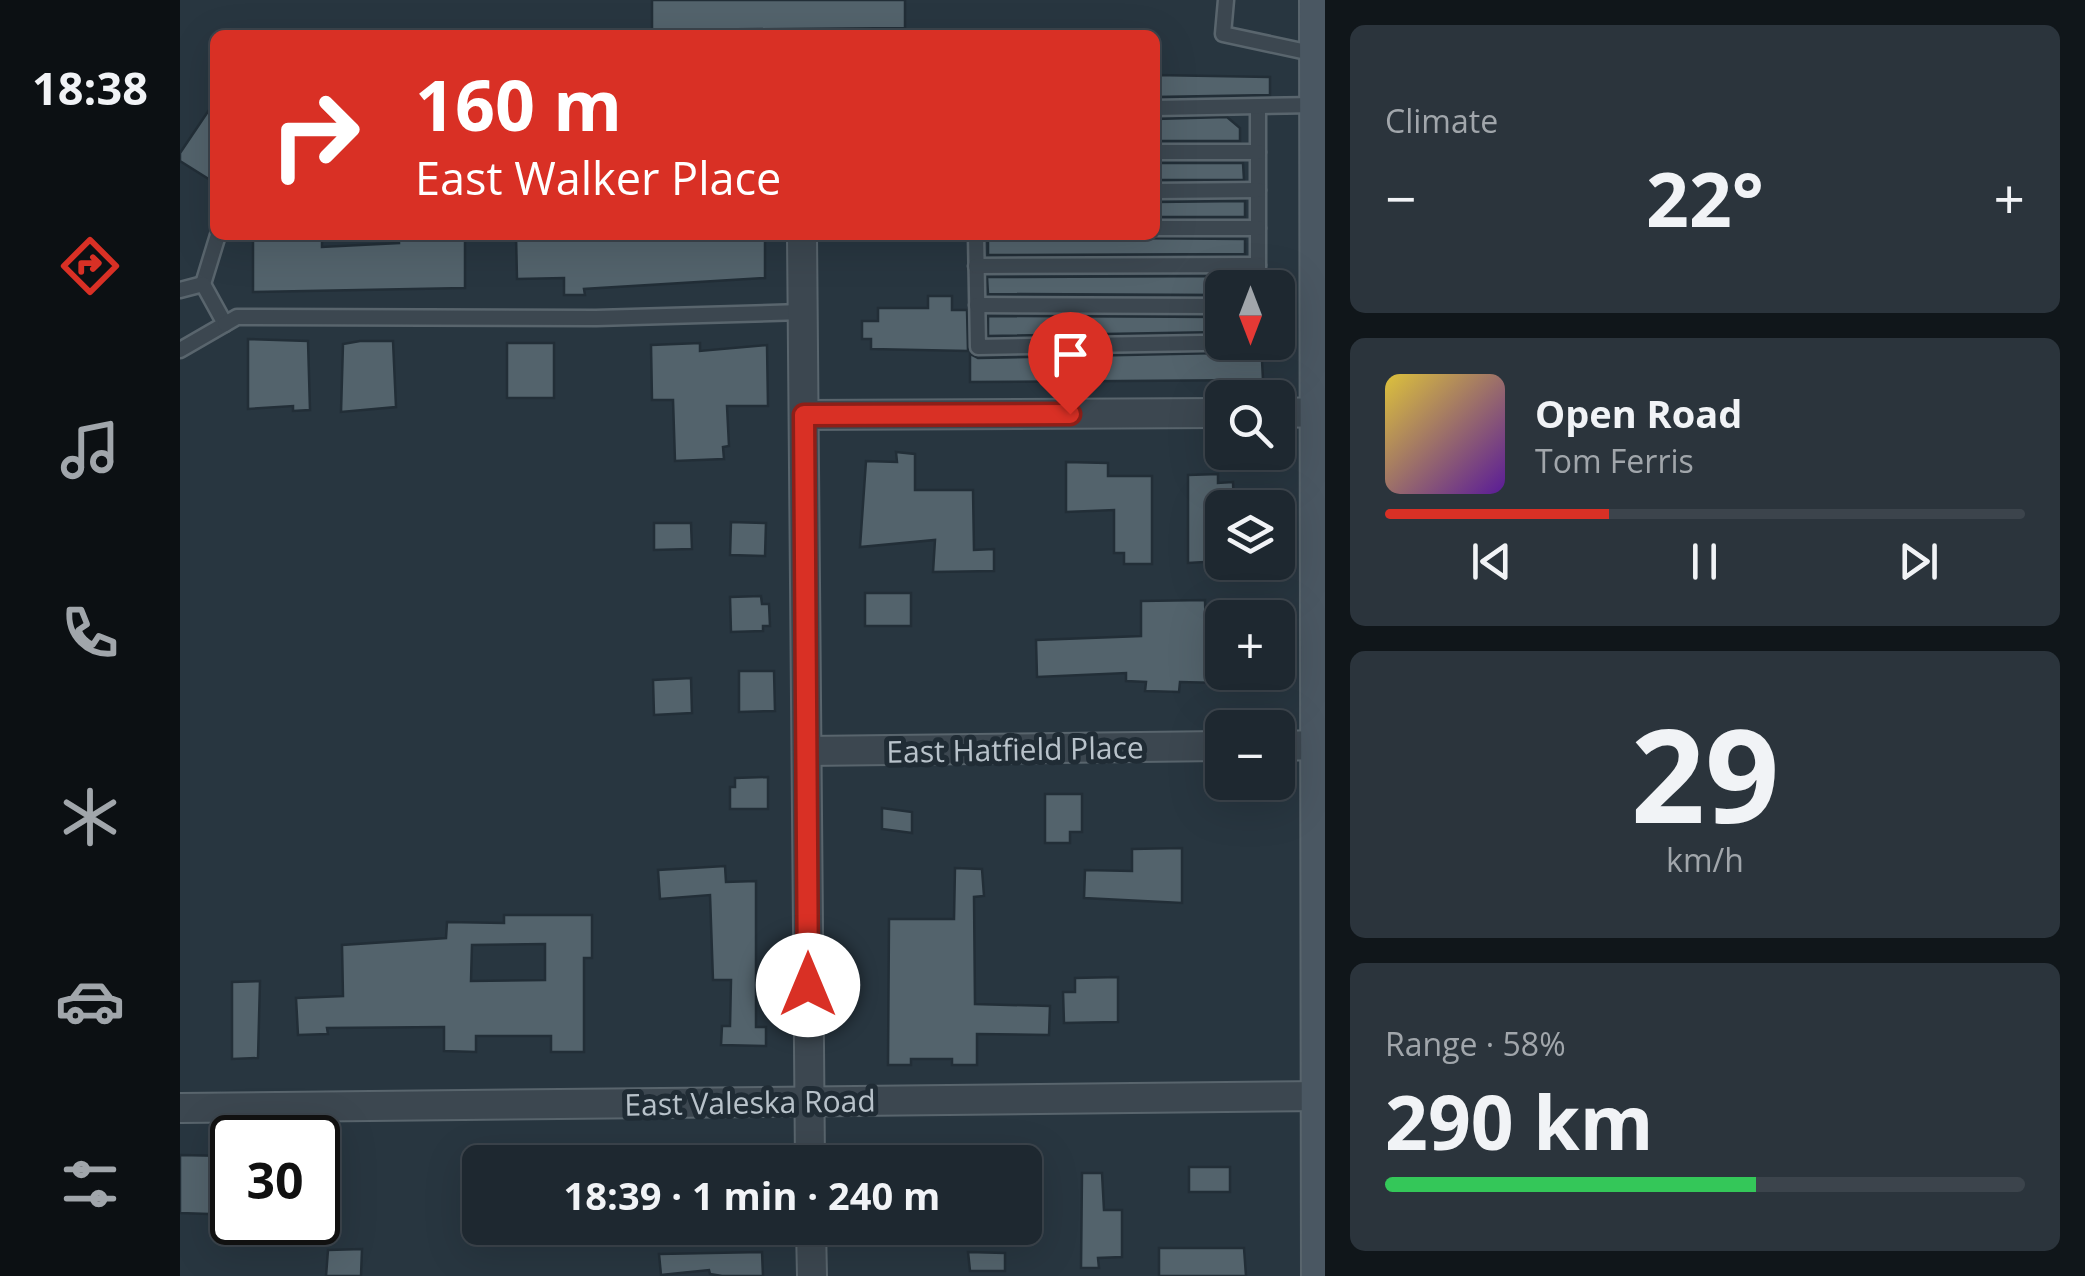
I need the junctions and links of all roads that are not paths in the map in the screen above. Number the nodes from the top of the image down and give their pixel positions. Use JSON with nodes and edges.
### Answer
{"nodes":[{"id":1,"x":1226,"y":0,"type":"edge"},
{"id":2,"x":1319,"y":0,"type":"edge"},
{"id":3,"x":1317,"y":54,"type":"junction"},
{"id":4,"x":1316,"y":105,"type":"junction"},
{"id":5,"x":1258,"y":107,"type":"junction"},
{"id":6,"x":1160,"y":108,"type":"edge"},
{"id":7,"x":1160,"y":152,"type":"edge"},
{"id":8,"x":1258,"y":152,"type":"junction"},
{"id":9,"x":1258,"y":190,"type":"junction"},
{"id":10,"x":1160,"y":191,"type":"edge"},
{"id":11,"x":1160,"y":228,"type":"edge"},
{"id":12,"x":1258,"y":228,"type":"junction"},
{"id":13,"x":216,"y":240,"type":"edge"},
{"id":14,"x":802,"y":240,"type":"edge"},
{"id":15,"x":976,"y":240,"type":"edge"},
{"id":16,"x":1258,"y":265,"type":"junction"},
{"id":17,"x":976,"y":266,"type":"junction"},
{"id":18,"x":1258,"y":270,"type":"edge"},
{"id":19,"x":203,"y":284,"type":"junction"},
{"id":20,"x":180,"y":290,"type":"edge"},
{"id":21,"x":977,"y":305,"type":"junction"},
{"id":22,"x":1205,"y":306,"type":"edge"},
{"id":23,"x":803,"y":312,"type":"junction"},
{"id":24,"x":226,"y":324,"type":"junction"},
{"id":25,"x":1205,"y":343,"type":"edge"},
{"id":26,"x":180,"y":350,"type":"edge"},
{"id":27,"x":1324,"y":412,"type":"edge"},
{"id":28,"x":1205,"y":413,"type":"edge"},
{"id":29,"x":1295,"y":413,"type":"edge"},
{"id":30,"x":804,"y":415,"type":"junction"},
{"id":31,"x":1318,"y":745,"type":"junction"},
{"id":32,"x":1205,"y":746,"type":"edge"},
{"id":33,"x":1295,"y":746,"type":"edge"},
{"id":34,"x":807,"y":751,"type":"junction"},
{"id":35,"x":1322,"y":1096,"type":"edge"},
{"id":36,"x":810,"y":1102,"type":"junction"},
{"id":37,"x":180,"y":1108,"type":"edge"},
{"id":38,"x":810,"y":1145,"type":"edge"},
{"id":39,"x":811,"y":1245,"type":"edge"},
{"id":40,"x":812,"y":1276,"type":"edge"},
{"id":41,"x":1321,"y":1276,"type":"edge"}],
"edges":[{"from":1,"to":3,"type":"lane"},
{"from":2,"to":3,"type":"street"},
{"from":3,"to":4,"type":"street"},
{"from":4,"to":5,"type":"lane"},
{"from":4,"to":27,"type":"street"},
{"from":5,"to":6,"type":"lane"},
{"from":5,"to":8,"type":"lane"},
{"from":7,"to":8,"type":"lane"},
{"from":8,"to":9,"type":"lane"},
{"from":9,"to":10,"type":"lane"},
{"from":9,"to":12,"type":"lane"},
{"from":11,"to":12,"type":"lane"},
{"from":12,"to":16,"type":"lane"},
{"from":13,"to":19,"type":"lane"},
{"from":14,"to":23,"type":"street"},
{"from":15,"to":17,"type":"lane"},
{"from":16,"to":17,"type":"lane"},
{"from":16,"to":18,"type":"lane"},
{"from":17,"to":21,"type":"lane"},
{"from":19,"to":20,"type":"lane"},
{"from":19,"to":24,"type":"lane"},
{"from":21,"to":22,"type":"lane"},
{"from":21,"to":25,"type":"lane"},
{"from":23,"to":24,"type":"lane"},
{"from":23,"to":30,"type":"street"},
{"from":24,"to":26,"type":"lane"},
{"from":27,"to":29,"type":"street"},
{"from":27,"to":31,"type":"street"},
{"from":28,"to":30,"type":"street"},
{"from":30,"to":34,"type":"street"},
{"from":31,"to":33,"type":"street"},
{"from":31,"to":35,"type":"street"},
{"from":32,"to":34,"type":"street","name":"East Hatfield Place"},
{"from":34,"to":36,"type":"street"},
{"from":35,"to":36,"type":"street","name":"East Valeska Road"},
{"from":35,"to":41,"type":"street"},
{"from":36,"to":37,"type":"street","name":"East Valeska Road"},
{"from":36,"to":38,"type":"street"},
{"from":39,"to":40,"type":"street"}]}
